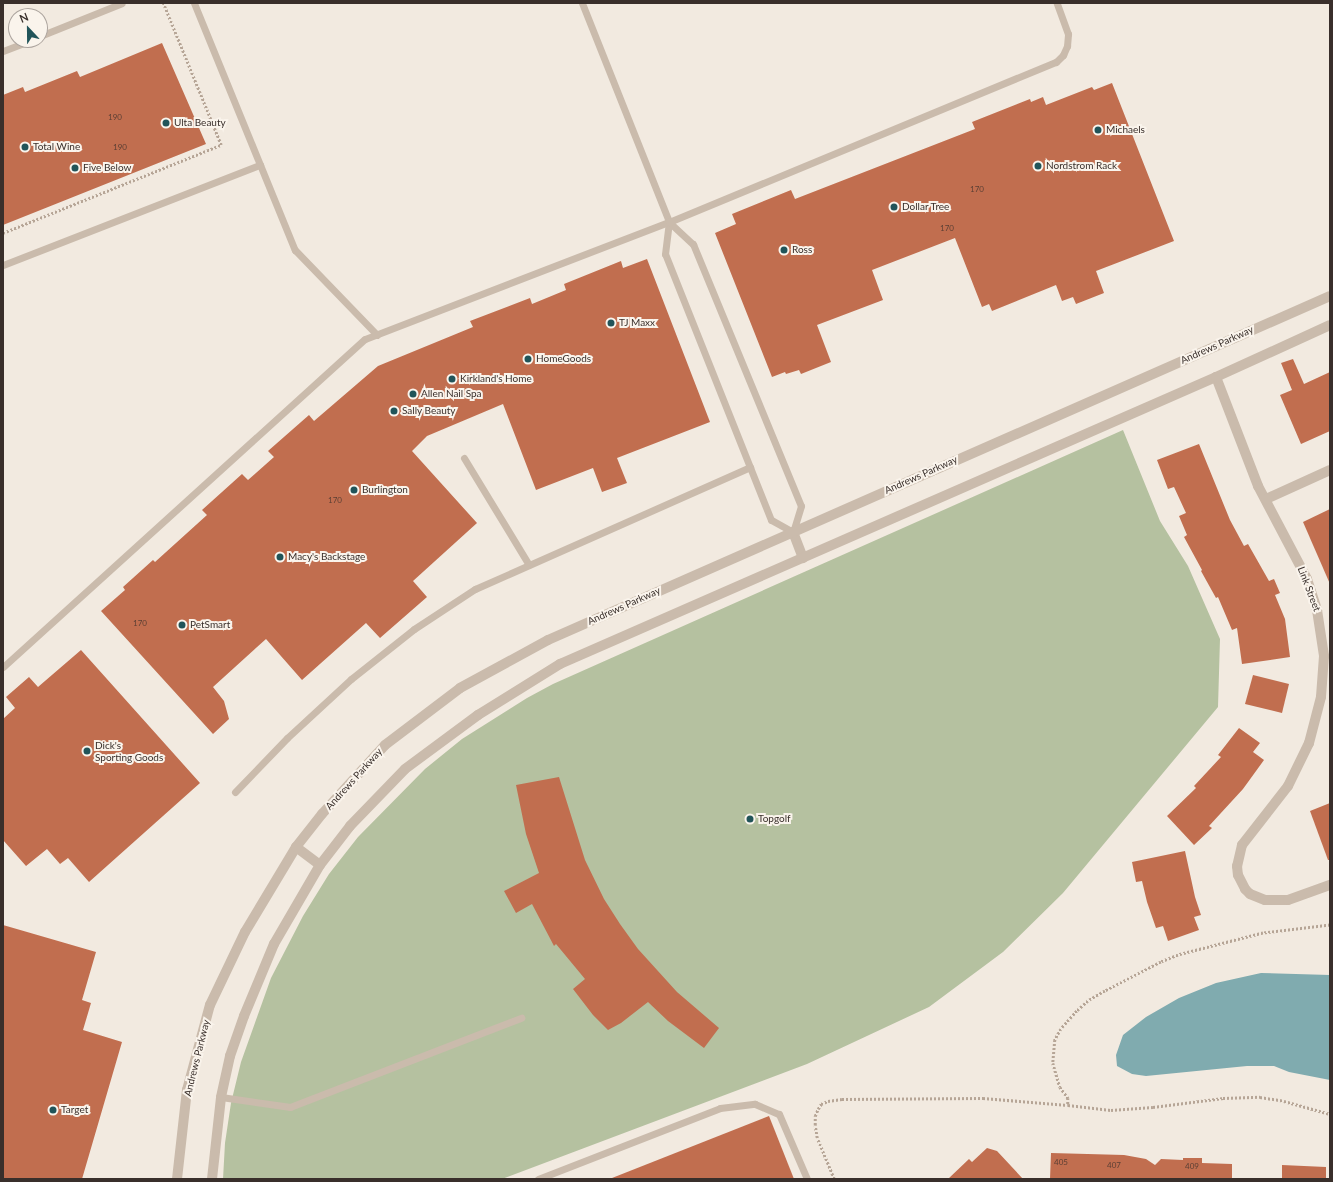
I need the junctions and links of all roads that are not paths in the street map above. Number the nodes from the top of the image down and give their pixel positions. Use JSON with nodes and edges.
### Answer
{"nodes":[{"id":1,"x":122,"y":3,"type":"edge"},
{"id":2,"x":194,"y":3,"type":"edge"},
{"id":3,"x":582,"y":3,"type":"edge"},
{"id":4,"x":1057,"y":3,"type":"edge"},
{"id":5,"x":48,"y":33,"type":"edge"},
{"id":6,"x":260,"y":165,"type":"junction"},
{"id":7,"x":669,"y":222,"type":"junction"},
{"id":8,"x":3,"y":265,"type":"edge"},
{"id":9,"x":1330,"y":296,"type":"edge"},
{"id":10,"x":1330,"y":325,"type":"edge"},
{"id":11,"x":377,"y":335,"type":"junction"},
{"id":12,"x":1216,"y":377,"type":"junction"},
{"id":13,"x":464,"y":458,"type":"dead end"},
{"id":14,"x":750,"y":467,"type":"junction"},
{"id":15,"x":1330,"y":470,"type":"edge"},
{"id":16,"x":1266,"y":500,"type":"junction"},
{"id":17,"x":793,"y":532,"type":"junction"},
{"id":18,"x":803,"y":558,"type":"junction"},
{"id":19,"x":529,"y":565,"type":"junction"},
{"id":20,"x":3,"y":667,"type":"edge"},
{"id":21,"x":1327,"y":671,"type":"edge"},
{"id":22,"x":236,"y":792,"type":"dead end"},
{"id":23,"x":296,"y":847,"type":"junction"},
{"id":24,"x":320,"y":865,"type":"junction"},
{"id":25,"x":1330,"y":885,"type":"edge"},
{"id":26,"x":521,"y":1018,"type":"dead end"},
{"id":27,"x":221,"y":1097,"type":"junction"},
{"id":28,"x":177,"y":1179,"type":"edge"},
{"id":29,"x":212,"y":1179,"type":"edge"},
{"id":30,"x":538,"y":1179,"type":"edge"},
{"id":31,"x":807,"y":1179,"type":"edge"}],
"edges":[{"from":1,"to":5,"type":"lane"},
{"from":2,"to":6,"type":"lane"},
{"from":3,"to":7,"type":"lane"},
{"from":4,"to":7,"type":"lane"},
{"from":6,"to":8,"type":"lane"},
{"from":6,"to":11,"type":"lane"},
{"from":7,"to":11,"type":"lane"},
{"from":7,"to":14,"type":"lane"},
{"from":7,"to":17,"type":"lane"},
{"from":9,"to":17,"type":"street","name":"Andrews Parkway"},
{"from":10,"to":12,"type":"street"},
{"from":11,"to":20,"type":"lane"},
{"from":12,"to":16,"type":"street","name":"Link Street"},
{"from":12,"to":18,"type":"street"},
{"from":13,"to":19,"type":"lane"},
{"from":14,"to":17,"type":"lane"},
{"from":14,"to":19,"type":"lane"},
{"from":15,"to":16,"type":"street"},
{"from":16,"to":21,"type":"street","name":"Link Street"},
{"from":17,"to":18,"type":"street"},
{"from":17,"to":23,"type":"street","name":"Andrews Parkway"},
{"from":18,"to":24,"type":"street"},
{"from":19,"to":22,"type":"lane"},
{"from":21,"to":25,"type":"street","name":"Link Street"},
{"from":23,"to":24,"type":"street"},
{"from":23,"to":28,"type":"street","name":"Andrews Parkway"},
{"from":24,"to":27,"type":"street"},
{"from":26,"to":27,"type":"lane"},
{"from":27,"to":29,"type":"street"},
{"from":30,"to":31,"type":"lane"}]}
